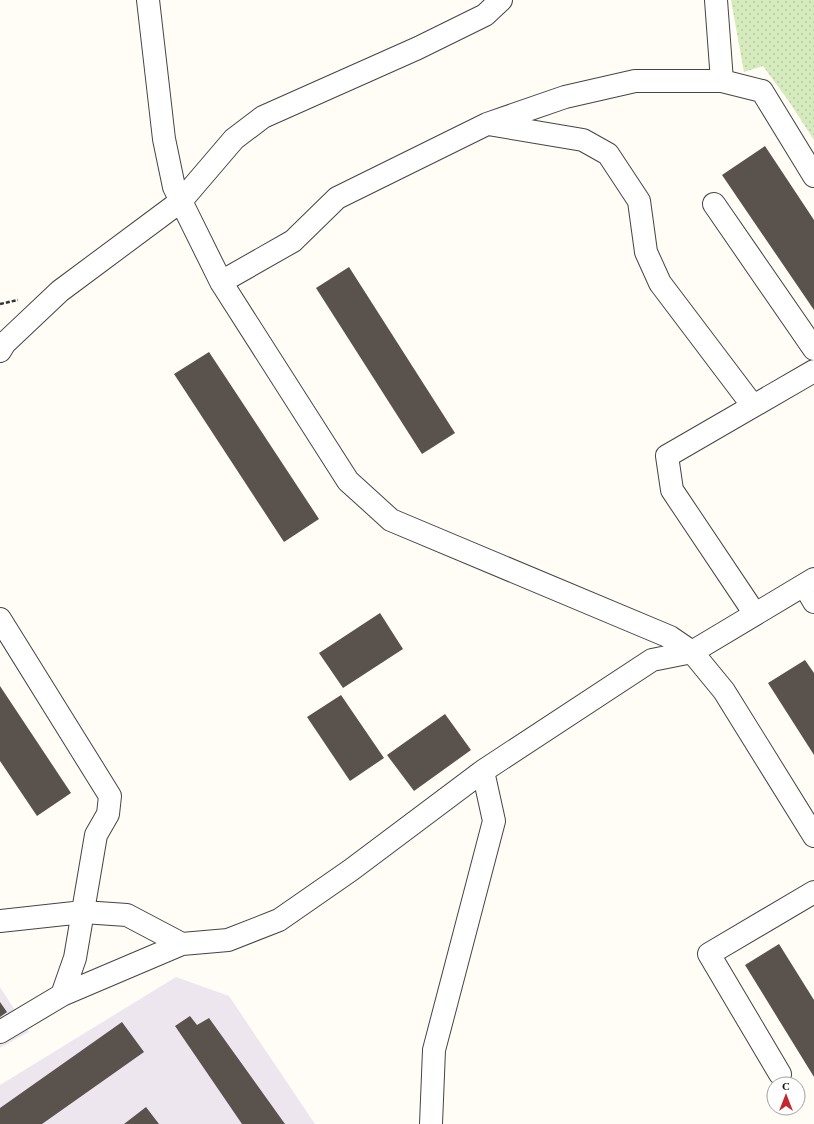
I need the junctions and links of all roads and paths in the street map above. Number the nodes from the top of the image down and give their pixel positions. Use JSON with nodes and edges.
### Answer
{"nodes":[{"id":1,"x":148,"y":0,"type":"edge"},
{"id":2,"x":512,"y":0,"type":"edge"},
{"id":3,"x":716,"y":0,"type":"edge"},
{"id":4,"x":493,"y":7,"type":"edge"},
{"id":5,"x":722,"y":81,"type":"junction"},
{"id":6,"x":487,"y":124,"type":"junction"},
{"id":7,"x":814,"y":176,"type":"edge"},
{"id":8,"x":181,"y":201,"type":"junction"},
{"id":9,"x":714,"y":204,"type":"dead end"},
{"id":10,"x":221,"y":282,"type":"junction"},
{"id":11,"x":814,"y":349,"type":"edge"},
{"id":12,"x":0,"y":351,"type":"edge"},
{"id":13,"x":814,"y":371,"type":"edge"},
{"id":14,"x":753,"y":406,"type":"junction"},
{"id":15,"x":811,"y":589,"type":"edge"},
{"id":16,"x":755,"y":614,"type":"junction"},
{"id":17,"x":0,"y":619,"type":"edge"},
{"id":18,"x":692,"y":652,"type":"junction"},
{"id":19,"x":483,"y":771,"type":"junction"},
{"id":20,"x":814,"y":836,"type":"edge"},
{"id":21,"x":814,"y":892,"type":"edge"},
{"id":22,"x":83,"y":912,"type":"junction"},
{"id":23,"x":0,"y":921,"type":"edge"},
{"id":24,"x":182,"y":944,"type":"junction"},
{"id":25,"x":62,"y":995,"type":"junction"},
{"id":26,"x":0,"y":1032,"type":"edge"},
{"id":27,"x":780,"y":1074,"type":"dead end"},
{"id":28,"x":431,"y":1124,"type":"edge"}],
"edges":[{"from":1,"to":8,"type":"street"},
{"from":2,"to":4,"type":"street"},
{"from":3,"to":5,"type":"street"},
{"from":4,"to":8,"type":"street"},
{"from":5,"to":6,"type":"street"},
{"from":5,"to":7,"type":"street"},
{"from":6,"to":10,"type":"street"},
{"from":6,"to":14,"type":"street"},
{"from":8,"to":10,"type":"street"},
{"from":8,"to":12,"type":"street"},
{"from":9,"to":11,"type":"street"},
{"from":10,"to":18,"type":"street"},
{"from":13,"to":14,"type":"street"},
{"from":14,"to":16,"type":"street"},
{"from":15,"to":16,"type":"street"},
{"from":16,"to":18,"type":"street"},
{"from":17,"to":22,"type":"street"},
{"from":18,"to":19,"type":"street"},
{"from":18,"to":20,"type":"street"},
{"from":19,"to":24,"type":"street"},
{"from":19,"to":28,"type":"street"},
{"from":21,"to":27,"type":"street"},
{"from":22,"to":23,"type":"street"},
{"from":22,"to":24,"type":"street"},
{"from":22,"to":25,"type":"street"},
{"from":24,"to":25,"type":"street"},
{"from":25,"to":26,"type":"street"}]}
